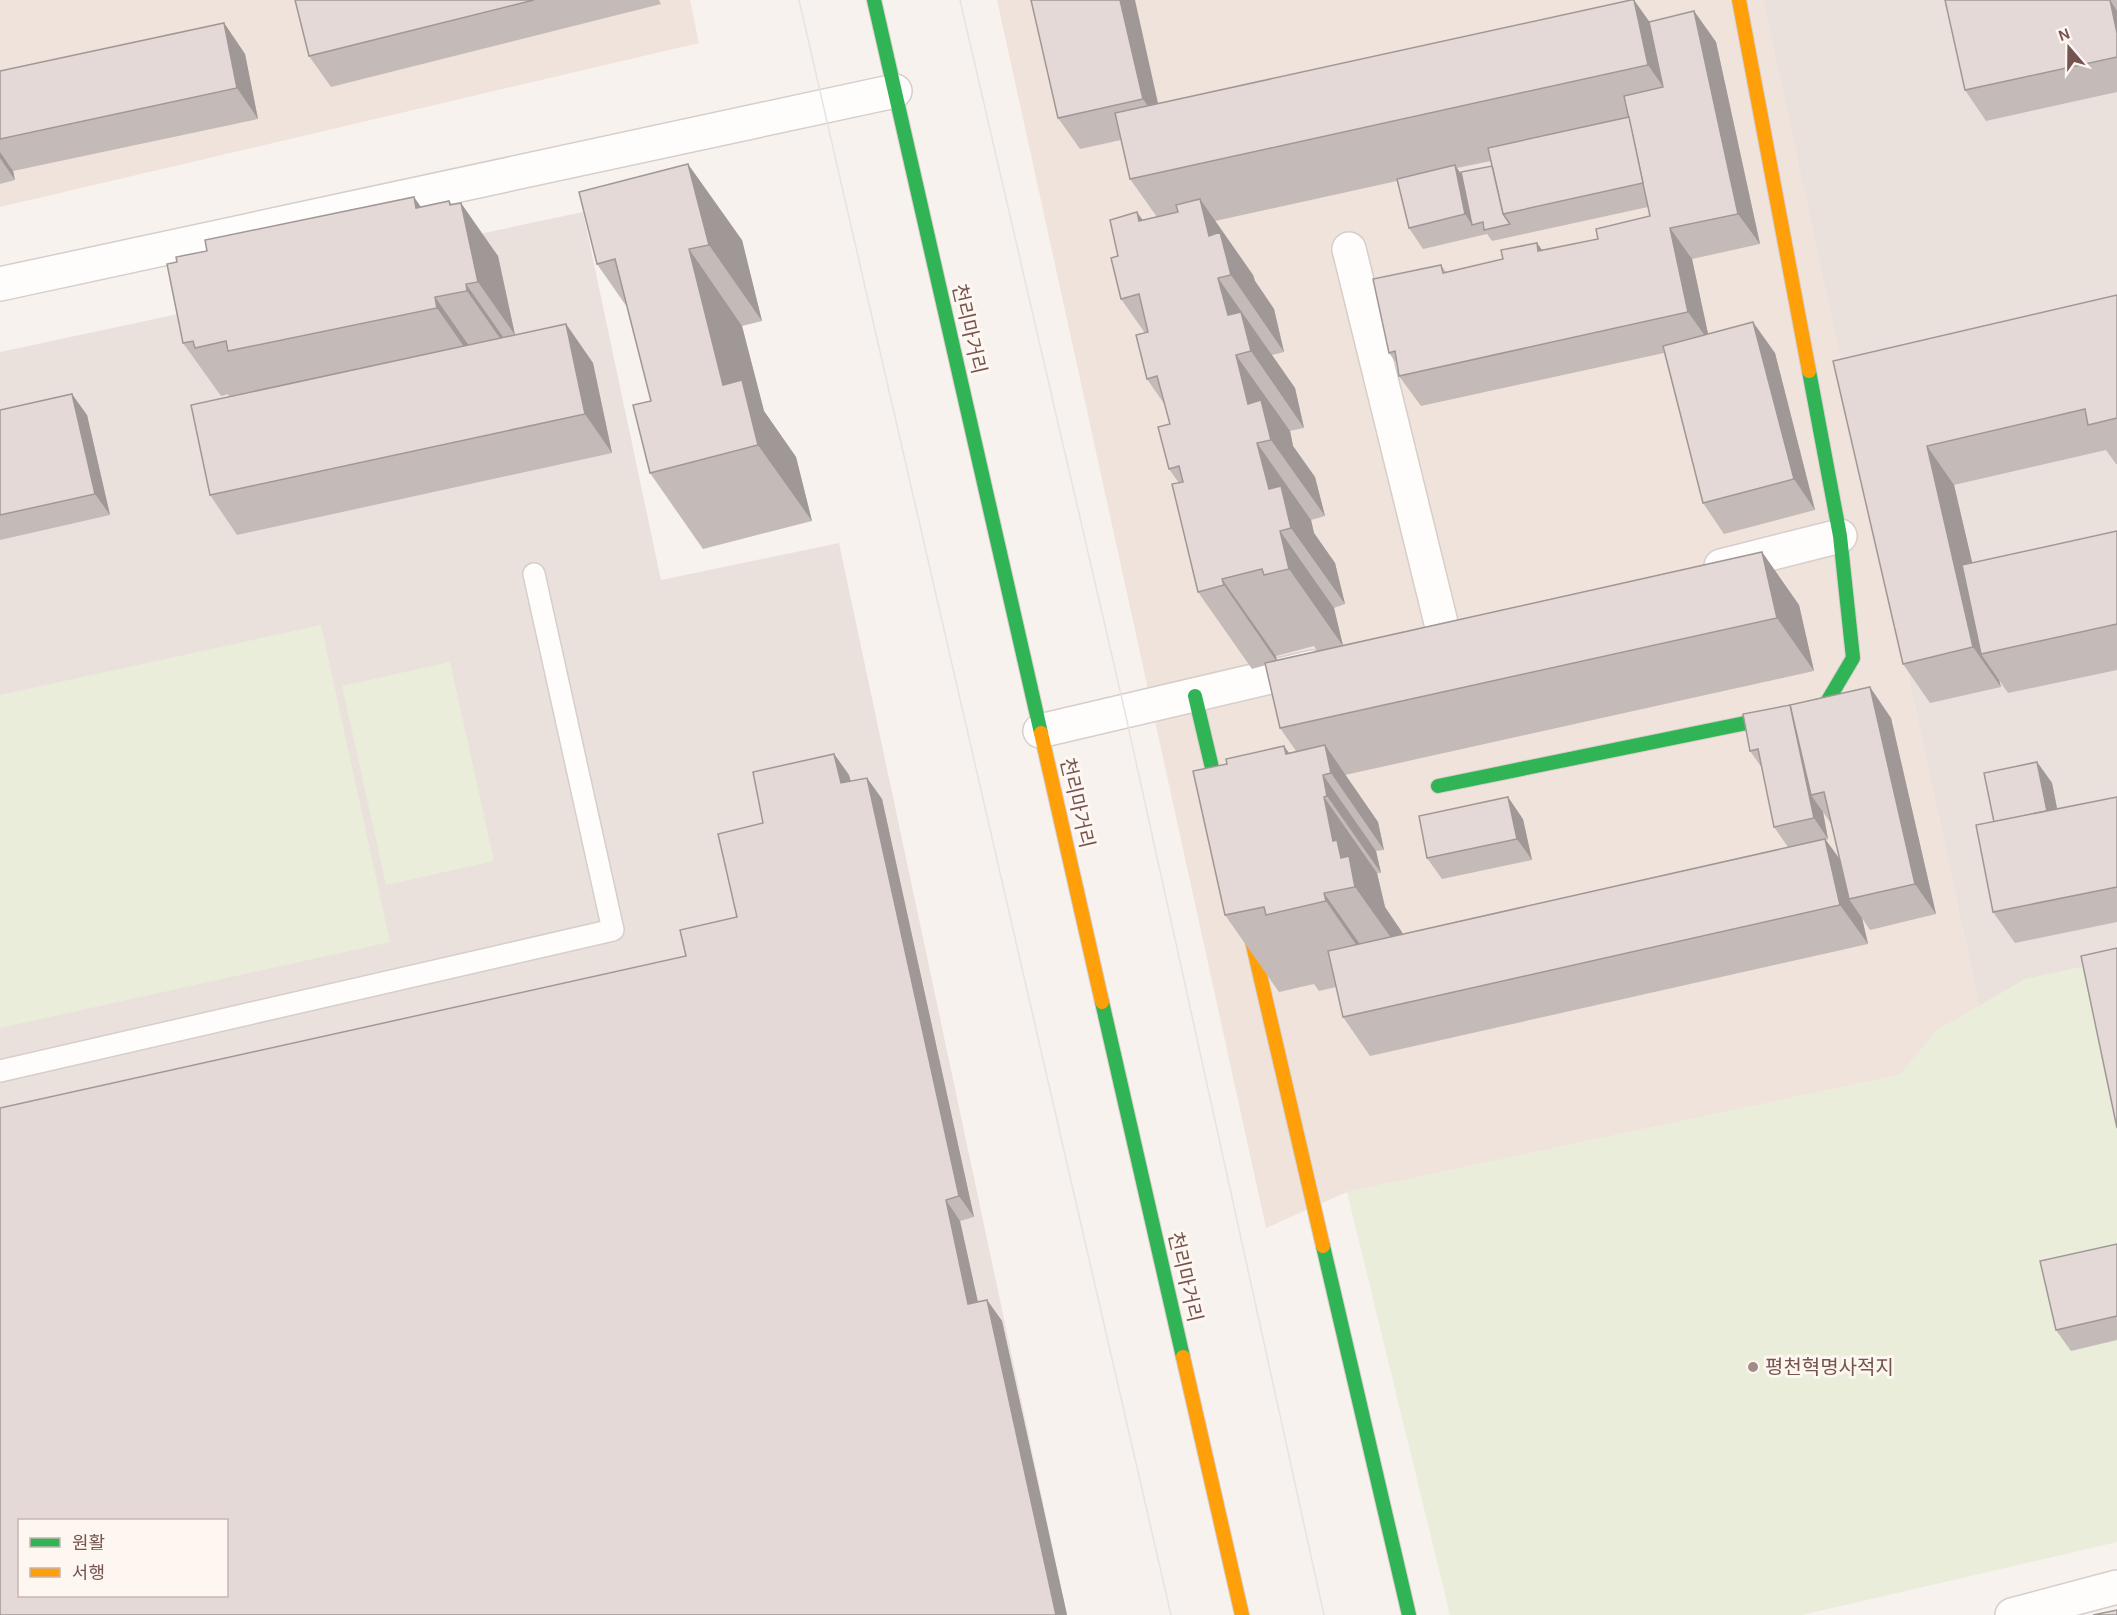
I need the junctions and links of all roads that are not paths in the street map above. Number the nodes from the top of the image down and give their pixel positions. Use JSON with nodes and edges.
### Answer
{"nodes":[{"id":1,"x":874,"y":0,"type":"edge"},
{"id":2,"x":1739,"y":0,"type":"edge"},
{"id":3,"x":895,"y":91,"type":"junction"},
{"id":4,"x":1349,"y":249,"type":"dead end"},
{"id":5,"x":0,"y":284,"type":"edge"},
{"id":6,"x":1840,"y":536,"type":"junction"},
{"id":7,"x":1693,"y":573,"type":"edge"},
{"id":8,"x":534,"y":574,"type":"dead end"},
{"id":9,"x":1478,"y":626,"type":"edge"},
{"id":10,"x":1444,"y":635,"type":"junction"},
{"id":11,"x":1410,"y":643,"type":"edge"},
{"id":12,"x":1342,"y":660,"type":"edge"},
{"id":13,"x":1195,"y":696,"type":"junction"},
{"id":14,"x":1040,"y":731,"type":"junction"},
{"id":15,"x":1438,"y":786,"type":"dead end"},
{"id":16,"x":1225,"y":824,"type":"edge"},
{"id":17,"x":1244,"y":905,"type":"edge"},
{"id":18,"x":0,"y":1071,"type":"edge"},
{"id":19,"x":2117,"y":1587,"type":"edge"},
{"id":20,"x":1242,"y":1615,"type":"edge"},
{"id":21,"x":1409,"y":1615,"type":"edge"},
{"id":22,"x":2012,"y":1615,"type":"edge"}],
"edges":[{"from":1,"to":3,"type":"main road","name":"천리마거리"},
{"from":2,"to":6,"type":"main road"},
{"from":3,"to":5,"type":"street"},
{"from":3,"to":14,"type":"main road","name":"천리마거리"},
{"from":4,"to":10,"type":"street"},
{"from":6,"to":7,"type":"street"},
{"from":6,"to":15,"type":"main road"},
{"from":8,"to":18,"type":"lane"},
{"from":9,"to":10,"type":"street"},
{"from":10,"to":11,"type":"street"},
{"from":12,"to":13,"type":"street"},
{"from":13,"to":14,"type":"street"},
{"from":13,"to":16,"type":"main road"},
{"from":14,"to":20,"type":"main road","name":"천리마거리"},
{"from":17,"to":21,"type":"main road"},
{"from":19,"to":22,"type":"street"}]}
